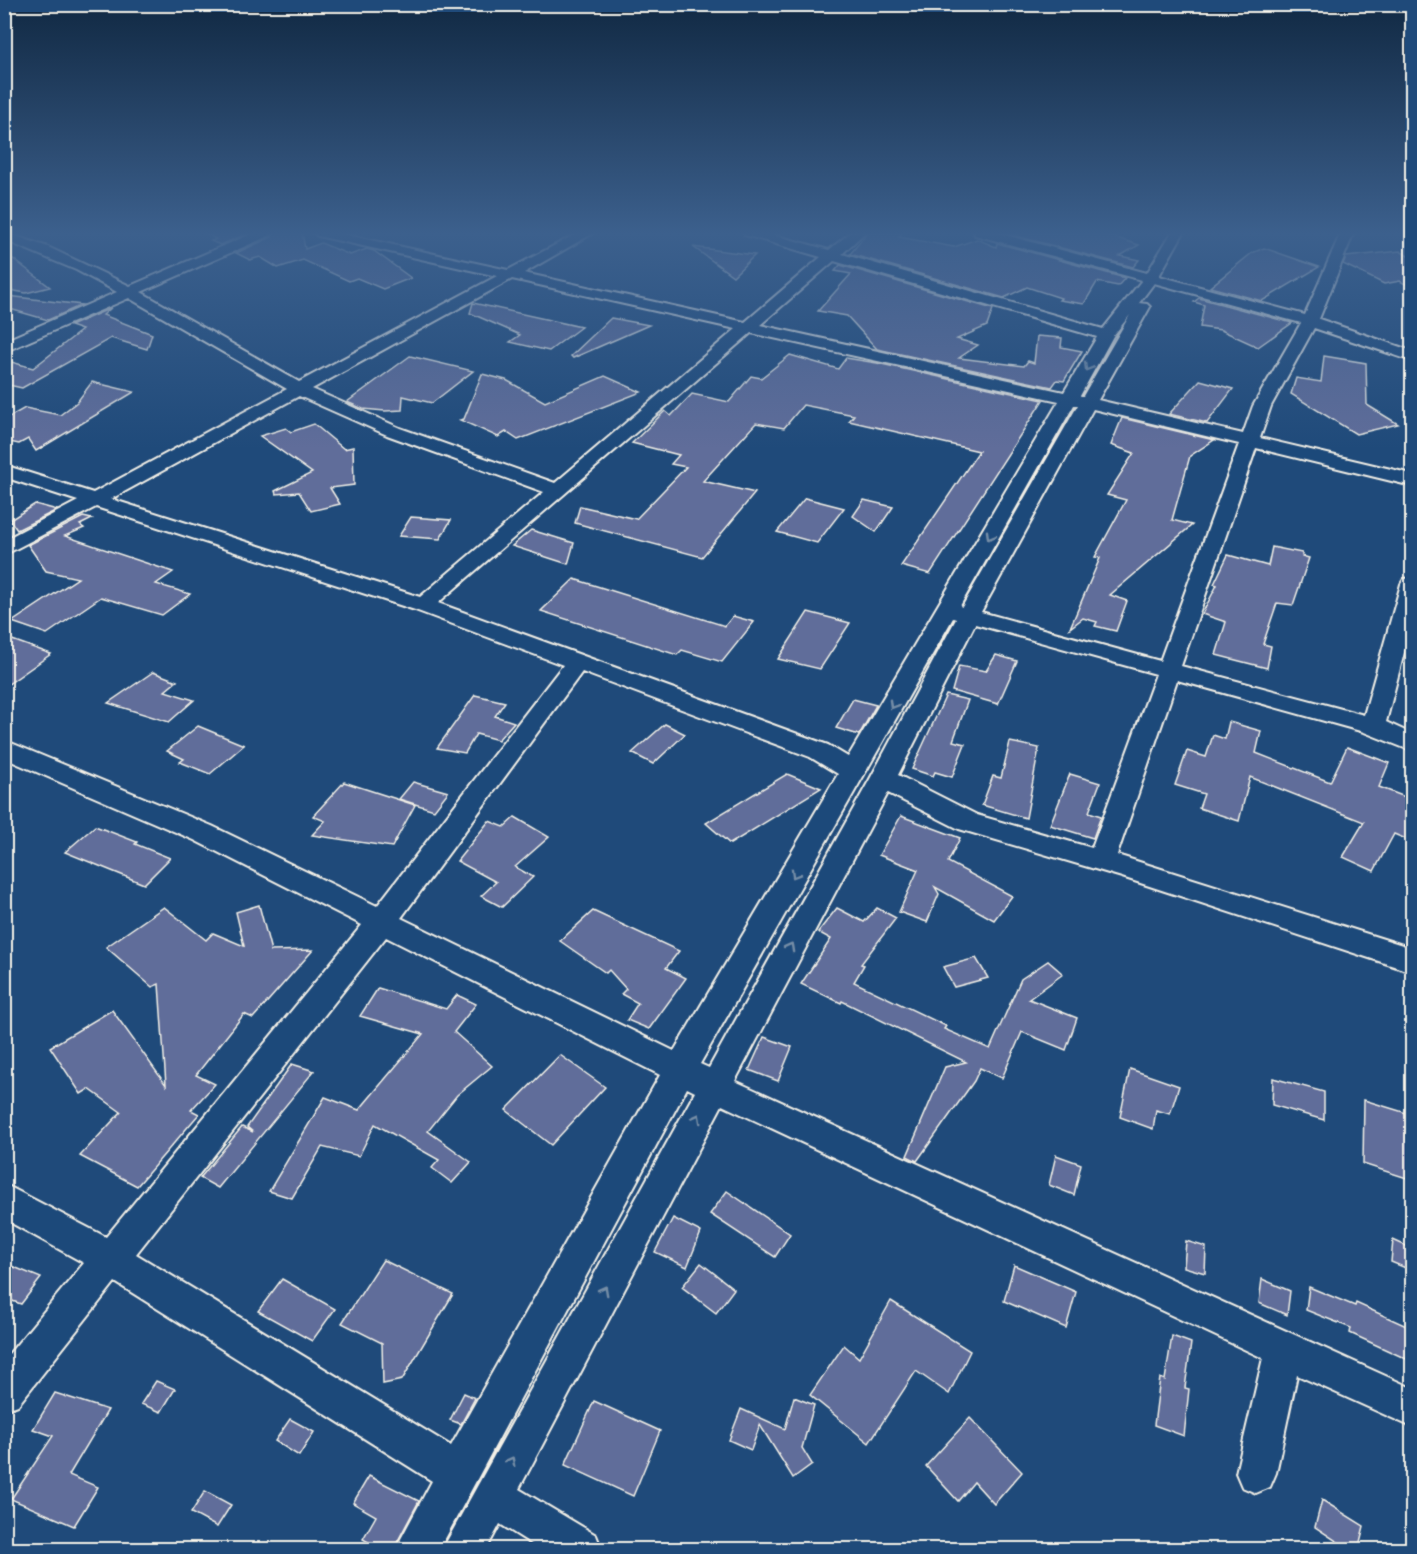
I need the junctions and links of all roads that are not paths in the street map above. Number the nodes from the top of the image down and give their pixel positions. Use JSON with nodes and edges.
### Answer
{"nodes":[{"id":1,"x":100,"y":305,"type":"edge"},
{"id":2,"x":154,"y":305,"type":"edge"},
{"id":3,"x":455,"y":305,"type":"edge"},
{"id":4,"x":645,"y":305,"type":"edge"},
{"id":5,"x":774,"y":305,"type":"edge"},
{"id":6,"x":1001,"y":305,"type":"edge"},
{"id":7,"x":1132,"y":305,"type":"edge"},
{"id":8,"x":1138,"y":305,"type":"edge"},
{"id":9,"x":1250,"y":305,"type":"edge"},
{"id":10,"x":1317,"y":305,"type":"edge"},
{"id":11,"x":1310,"y":321,"type":"junction"},
{"id":12,"x":748,"y":327,"type":"junction"},
{"id":13,"x":1106,"y":335,"type":"junction"},
{"id":14,"x":4,"y":347,"type":"edge"},
{"id":15,"x":1413,"y":356,"type":"edge"},
{"id":16,"x":299,"y":389,"type":"junction"},
{"id":17,"x":1080,"y":401,"type":"junction"},
{"id":18,"x":1250,"y":441,"type":"junction"},
{"id":19,"x":4,"y":471,"type":"edge"},
{"id":20,"x":1413,"y":480,"type":"edge"},
{"id":21,"x":557,"y":490,"type":"junction"},
{"id":22,"x":97,"y":498,"type":"junction"},
{"id":23,"x":4,"y":549,"type":"edge"},
{"id":24,"x":1413,"y":584,"type":"edge"},
{"id":25,"x":423,"y":606,"type":"junction"},
{"id":26,"x":958,"y":613,"type":"junction"},
{"id":27,"x":576,"y":664,"type":"junction"},
{"id":28,"x":1168,"y":671,"type":"junction"},
{"id":29,"x":1373,"y":726,"type":"junction"},
{"id":30,"x":1413,"y":743,"type":"edge"},
{"id":31,"x":4,"y":748,"type":"edge"},
{"id":32,"x":854,"y":772,"type":"junction"},
{"id":33,"x":883,"y":779,"type":"junction"},
{"id":34,"x":1101,"y":861,"type":"junction"},
{"id":35,"x":382,"y":920,"type":"junction"},
{"id":36,"x":1413,"y":960,"type":"edge"},
{"id":37,"x":680,"y":1070,"type":"junction"},
{"id":38,"x":714,"y":1086,"type":"junction"},
{"id":39,"x":4,"y":1200,"type":"edge"},
{"id":40,"x":111,"y":1259,"type":"junction"},
{"id":41,"x":1284,"y":1348,"type":"junction"},
{"id":42,"x":4,"y":1391,"type":"edge"},
{"id":43,"x":1413,"y":1408,"type":"edge"},
{"id":44,"x":1256,"y":1473,"type":"dead end"},
{"id":45,"x":458,"y":1474,"type":"junction"},
{"id":46,"x":492,"y":1496,"type":"junction"},
{"id":47,"x":416,"y":1550,"type":"edge"},
{"id":48,"x":463,"y":1550,"type":"edge"},
{"id":49,"x":581,"y":1550,"type":"edge"}],
"edges":[{"from":1,"to":14,"type":"street"},
{"from":2,"to":16,"type":"street"},
{"from":3,"to":16,"type":"street"},
{"from":4,"to":12,"type":"street"},
{"from":5,"to":12,"type":"street"},
{"from":6,"to":13,"type":"street"},
{"from":7,"to":13,"type":"street"},
{"from":8,"to":17,"type":"street"},
{"from":9,"to":11,"type":"street"},
{"from":10,"to":11,"type":"street"},
{"from":11,"to":15,"type":"street"},
{"from":11,"to":18,"type":"street"},
{"from":12,"to":17,"type":"street"},
{"from":12,"to":21,"type":"street"},
{"from":13,"to":17,"type":"street","one_way":true},
{"from":16,"to":21,"type":"street"},
{"from":16,"to":22,"type":"street"},
{"from":17,"to":18,"type":"street"},
{"from":17,"to":26,"type":"street"},
{"from":18,"to":20,"type":"street"},
{"from":18,"to":28,"type":"street"},
{"from":19,"to":22,"type":"street"},
{"from":21,"to":25,"type":"street"},
{"from":22,"to":23,"type":"street"},
{"from":22,"to":25,"type":"street"},
{"from":24,"to":29,"type":"street"},
{"from":25,"to":27,"type":"street"},
{"from":26,"to":28,"type":"street"},
{"from":26,"to":32,"type":"street","one_way":true},
{"from":26,"to":33,"type":"street"},
{"from":27,"to":32,"type":"street"},
{"from":27,"to":35,"type":"street"},
{"from":28,"to":29,"type":"street"},
{"from":28,"to":34,"type":"street"},
{"from":29,"to":30,"type":"street"},
{"from":31,"to":35,"type":"street"},
{"from":32,"to":37,"type":"street","one_way":true},
{"from":33,"to":34,"type":"street"},
{"from":38,"to":33,"type":"street","one_way":true},
{"from":34,"to":36,"type":"street"},
{"from":35,"to":37,"type":"street"},
{"from":35,"to":40,"type":"street"},
{"from":37,"to":38,"type":"street"},
{"from":37,"to":45,"type":"street"},
{"from":38,"to":41,"type":"street"},
{"from":46,"to":38,"type":"street","one_way":true},
{"from":39,"to":40,"type":"street"},
{"from":40,"to":42,"type":"street"},
{"from":40,"to":45,"type":"street"},
{"from":41,"to":43,"type":"street"},
{"from":41,"to":44,"type":"street"},
{"from":45,"to":47,"type":"street"},
{"from":46,"to":48,"type":"street"},
{"from":46,"to":49,"type":"street"}]}
